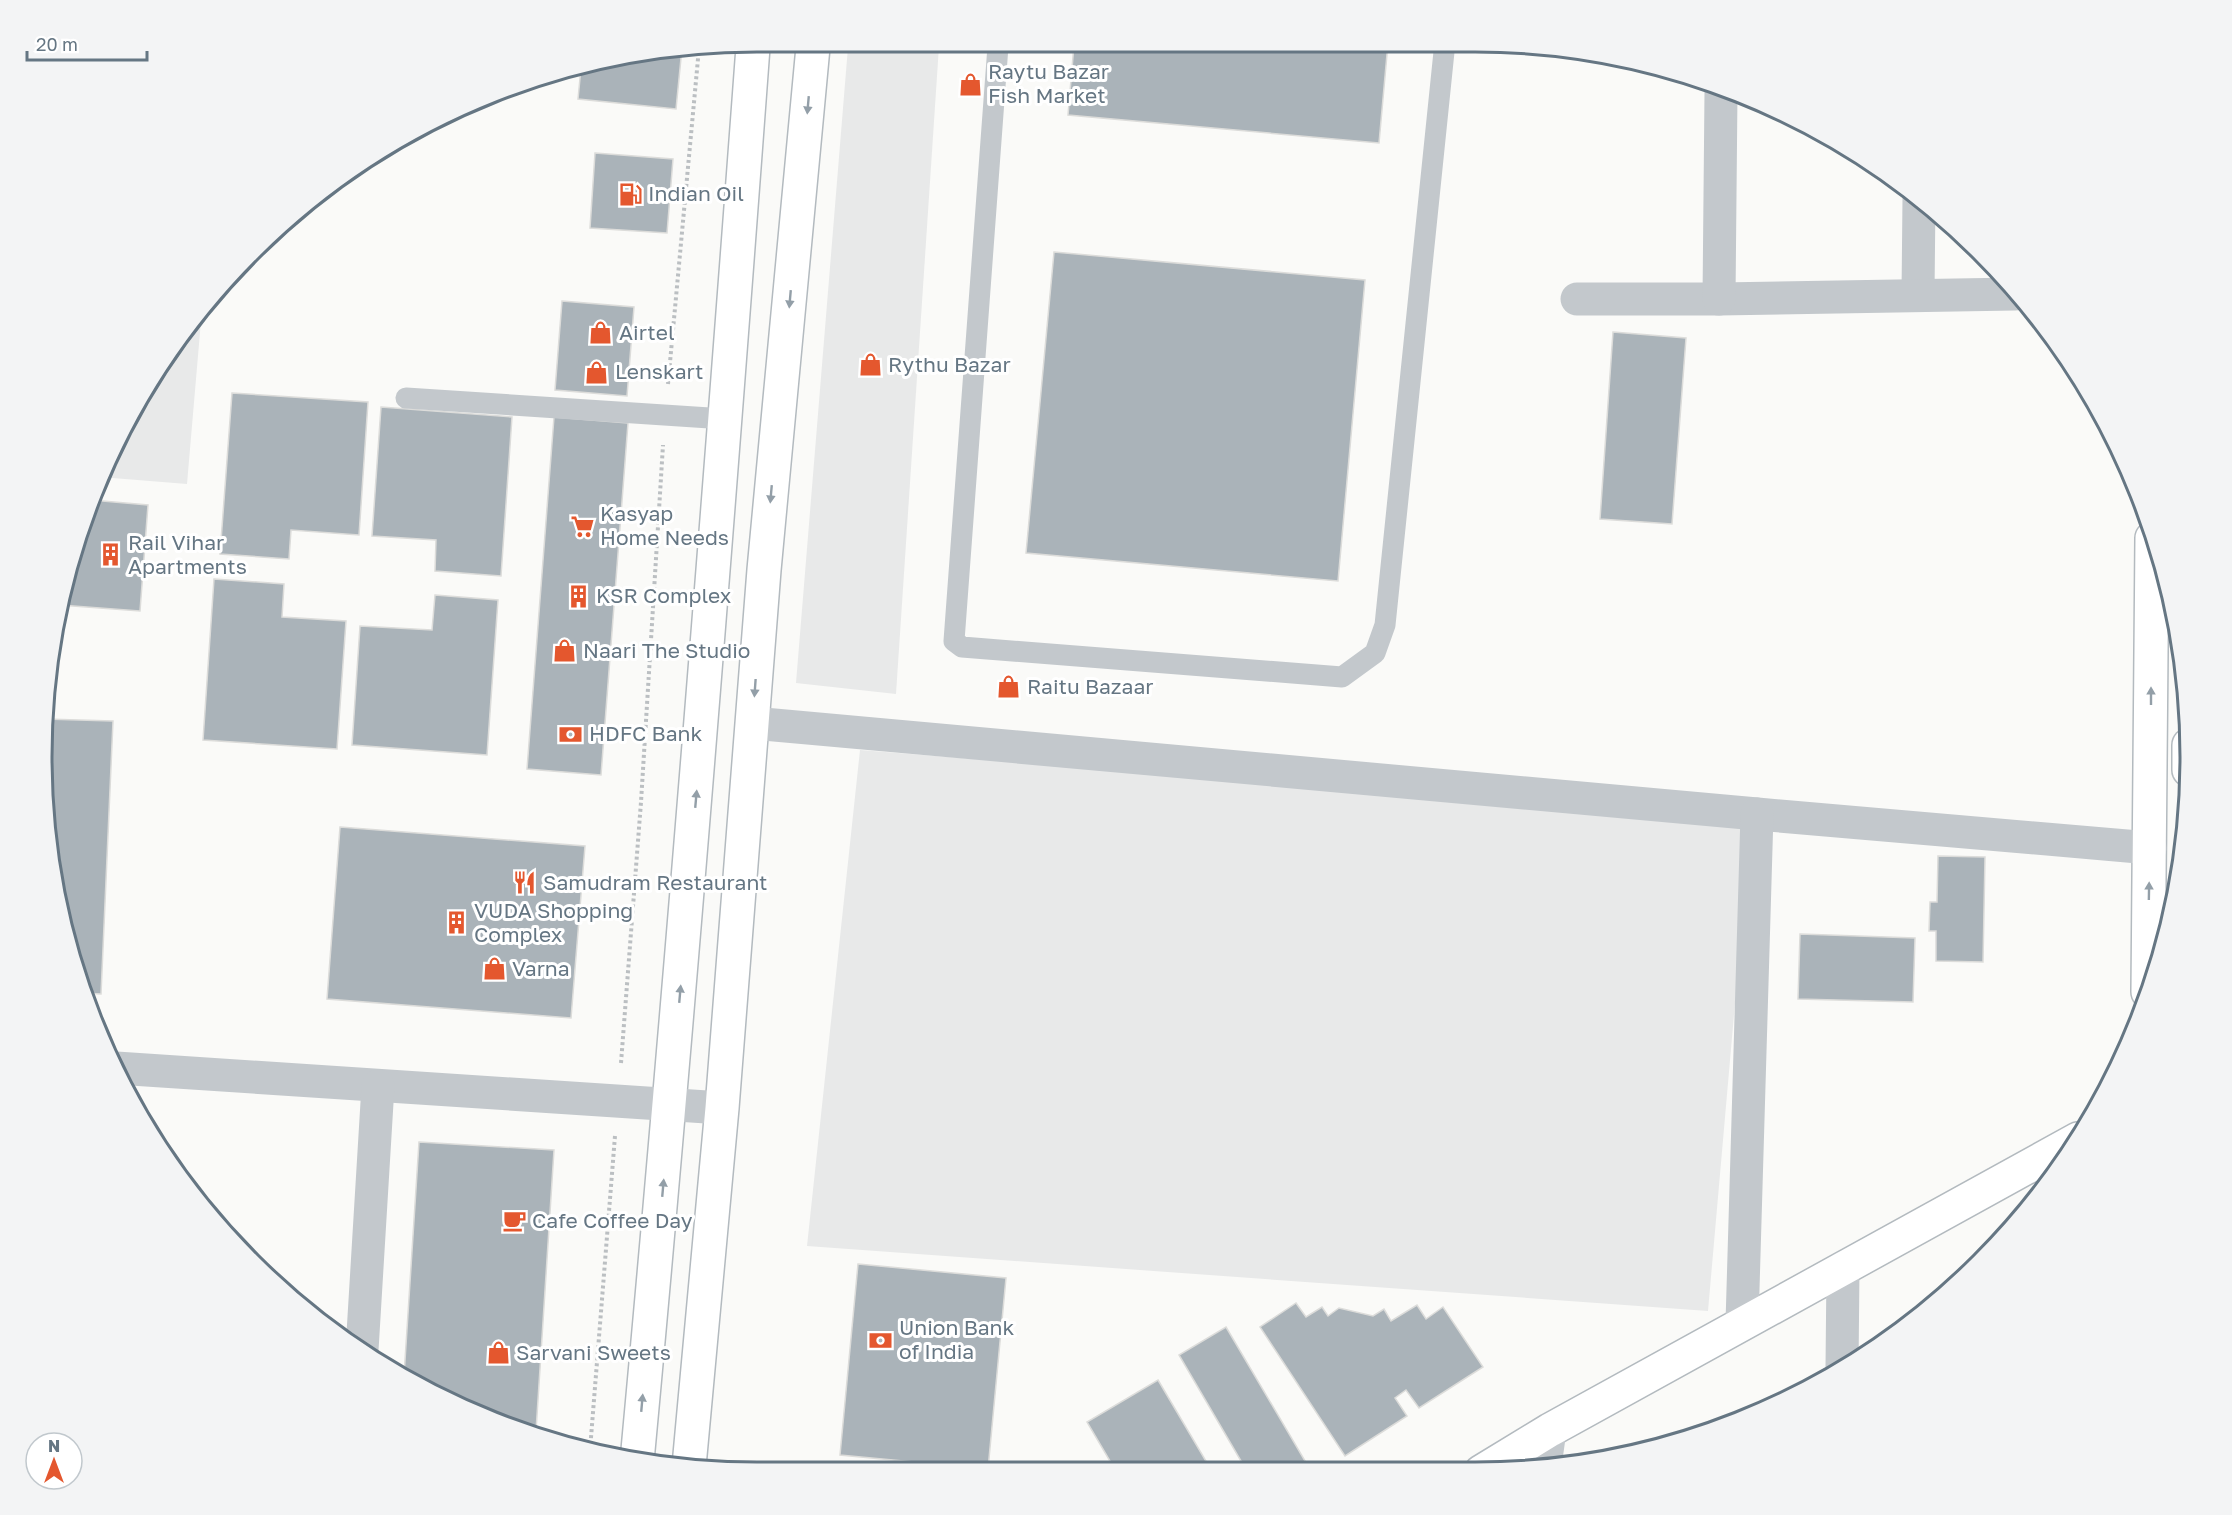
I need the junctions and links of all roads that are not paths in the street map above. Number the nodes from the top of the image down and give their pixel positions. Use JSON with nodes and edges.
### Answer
{"nodes":[{"id":1,"x":753,"y":52,"type":"edge"},
{"id":2,"x":813,"y":52,"type":"edge"},
{"id":3,"x":998,"y":52,"type":"edge"},
{"id":4,"x":1444,"y":52,"type":"edge"},
{"id":5,"x":1721,"y":97,"type":"edge"},
{"id":6,"x":1919,"y":210,"type":"edge"},
{"id":7,"x":2006,"y":294,"type":"edge"},
{"id":8,"x":1918,"y":295,"type":"junction"},
{"id":9,"x":1577,"y":299,"type":"dead end"},
{"id":10,"x":1719,"y":299,"type":"junction"},
{"id":11,"x":406,"y":398,"type":"dead end"},
{"id":12,"x":725,"y":419,"type":"junction"},
{"id":13,"x":2152,"y":564,"type":"edge"},
{"id":14,"x":753,"y":723,"type":"junction"},
{"id":15,"x":1757,"y":814,"type":"junction"},
{"id":16,"x":2150,"y":848,"type":"junction"},
{"id":17,"x":2148,"y":962,"type":"edge"},
{"id":18,"x":125,"y":1069,"type":"edge"},
{"id":19,"x":378,"y":1086,"type":"junction"},
{"id":20,"x":670,"y":1104,"type":"junction"},
{"id":21,"x":722,"y":1108,"type":"junction"},
{"id":22,"x":2062,"y":1148,"type":"edge"},
{"id":23,"x":1843,"y":1268,"type":"junction"},
{"id":24,"x":1742,"y":1323,"type":"junction"},
{"id":25,"x":363,"y":1342,"type":"edge"},
{"id":26,"x":1842,"y":1359,"type":"edge"},
{"id":27,"x":1550,"y":1430,"type":"junction"},
{"id":28,"x":638,"y":1452,"type":"edge"},
{"id":29,"x":1546,"y":1458,"type":"edge"},
{"id":30,"x":690,"y":1459,"type":"edge"},
{"id":31,"x":1498,"y":1462,"type":"edge"}],
"edges":[{"from":1,"to":12,"type":"main road"},
{"from":2,"to":14,"type":"main road","one_way":true},
{"from":3,"to":4,"type":"lane"},
{"from":5,"to":10,"type":"street"},
{"from":6,"to":8,"type":"street"},
{"from":7,"to":8,"type":"street"},
{"from":8,"to":10,"type":"street"},
{"from":9,"to":10,"type":"street"},
{"from":11,"to":12,"type":"lane"},
{"from":20,"to":12,"type":"main road","one_way":true},
{"from":16,"to":13,"type":"main road","one_way":true},
{"from":14,"to":15,"type":"street"},
{"from":14,"to":21,"type":"main road"},
{"from":15,"to":16,"type":"street"},
{"from":15,"to":24,"type":"street"},
{"from":17,"to":16,"type":"main road","one_way":true},
{"from":18,"to":19,"type":"street"},
{"from":19,"to":20,"type":"street"},
{"from":19,"to":25,"type":"street"},
{"from":20,"to":21,"type":"street"},
{"from":28,"to":20,"type":"main road","one_way":true},
{"from":21,"to":30,"type":"main road"},
{"from":22,"to":23,"type":"main road"},
{"from":23,"to":24,"type":"main road"},
{"from":23,"to":26,"type":"street"},
{"from":24,"to":27,"type":"main road"},
{"from":27,"to":29,"type":"street"},
{"from":27,"to":31,"type":"main road"}]}
